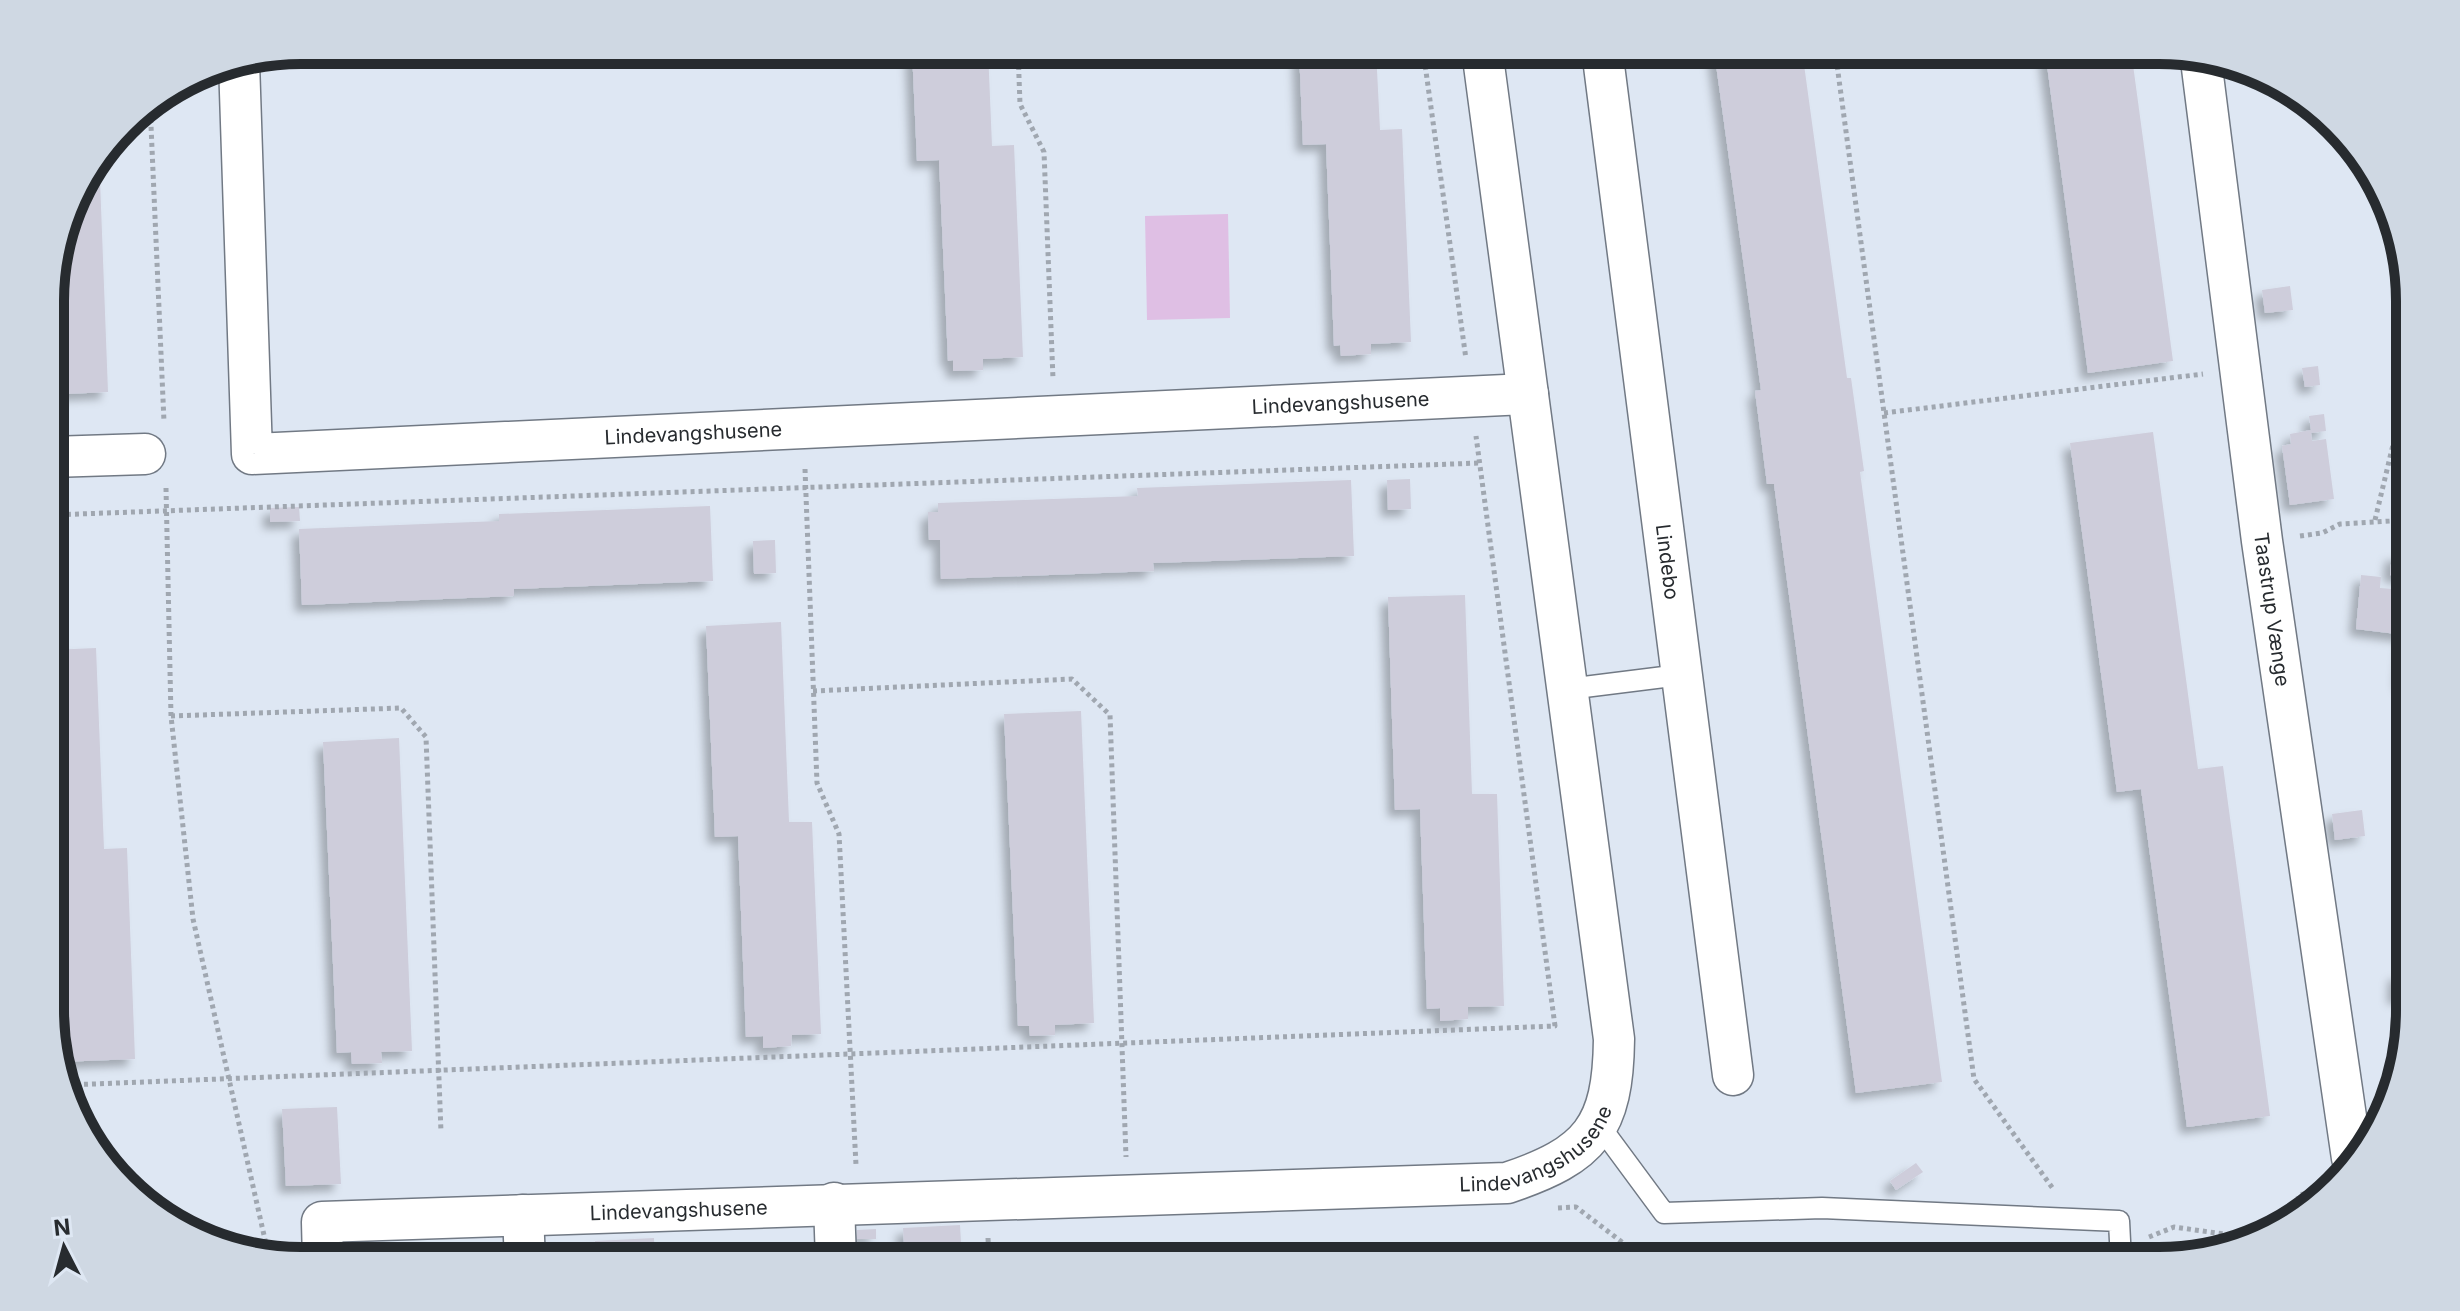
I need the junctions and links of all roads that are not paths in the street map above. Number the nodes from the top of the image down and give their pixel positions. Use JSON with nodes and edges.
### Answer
{"nodes":[{"id":1,"x":1484,"y":64,"type":"edge"},
{"id":2,"x":1604,"y":64,"type":"edge"},
{"id":3,"x":2202,"y":68,"type":"edge"},
{"id":4,"x":239,"y":72,"type":"edge"},
{"id":5,"x":1528,"y":394,"type":"junction"},
{"id":6,"x":65,"y":457,"type":"edge"},
{"id":7,"x":158,"y":457,"type":"road end"},
{"id":8,"x":1680,"y":675,"type":"junction"},
{"id":9,"x":1568,"y":689,"type":"junction"},
{"id":10,"x":1733,"y":1075,"type":"dead end"},
{"id":11,"x":1599,"y":1125,"type":"junction"},
{"id":12,"x":2351,"y":1149,"type":"edge"},
{"id":13,"x":846,"y":1202,"type":"junction"},
{"id":14,"x":523,"y":1215,"type":"junction"},
{"id":15,"x":322,"y":1242,"type":"edge"},
{"id":16,"x":2120,"y":1246,"type":"edge"},
{"id":17,"x":524,"y":1247,"type":"edge"},
{"id":18,"x":838,"y":1247,"type":"edge"}],
"edges":[{"from":1,"to":5,"type":"street","name":"Lindevangshusene"},
{"from":2,"to":8,"type":"street","name":"Lindebo"},
{"from":3,"to":12,"type":"street","name":"Taastrup Vænge"},
{"from":4,"to":5,"type":"street","name":"Lindevangshusene"},
{"from":5,"to":9,"type":"street","name":"Lindevangshusene"},
{"from":6,"to":7,"type":"street"},
{"from":8,"to":9,"type":"lane"},
{"from":8,"to":10,"type":"street","name":"Lindebo"},
{"from":9,"to":11,"type":"street","name":"Lindevangshusene"},
{"from":11,"to":13,"type":"street","name":"Lindevangshusene"},
{"from":11,"to":16,"type":"lane"},
{"from":13,"to":14,"type":"street","name":"Lindevangshusene"},
{"from":13,"to":18,"type":"street"},
{"from":14,"to":15,"type":"street","name":"Lindevangshusene"},
{"from":14,"to":17,"type":"street"}]}
